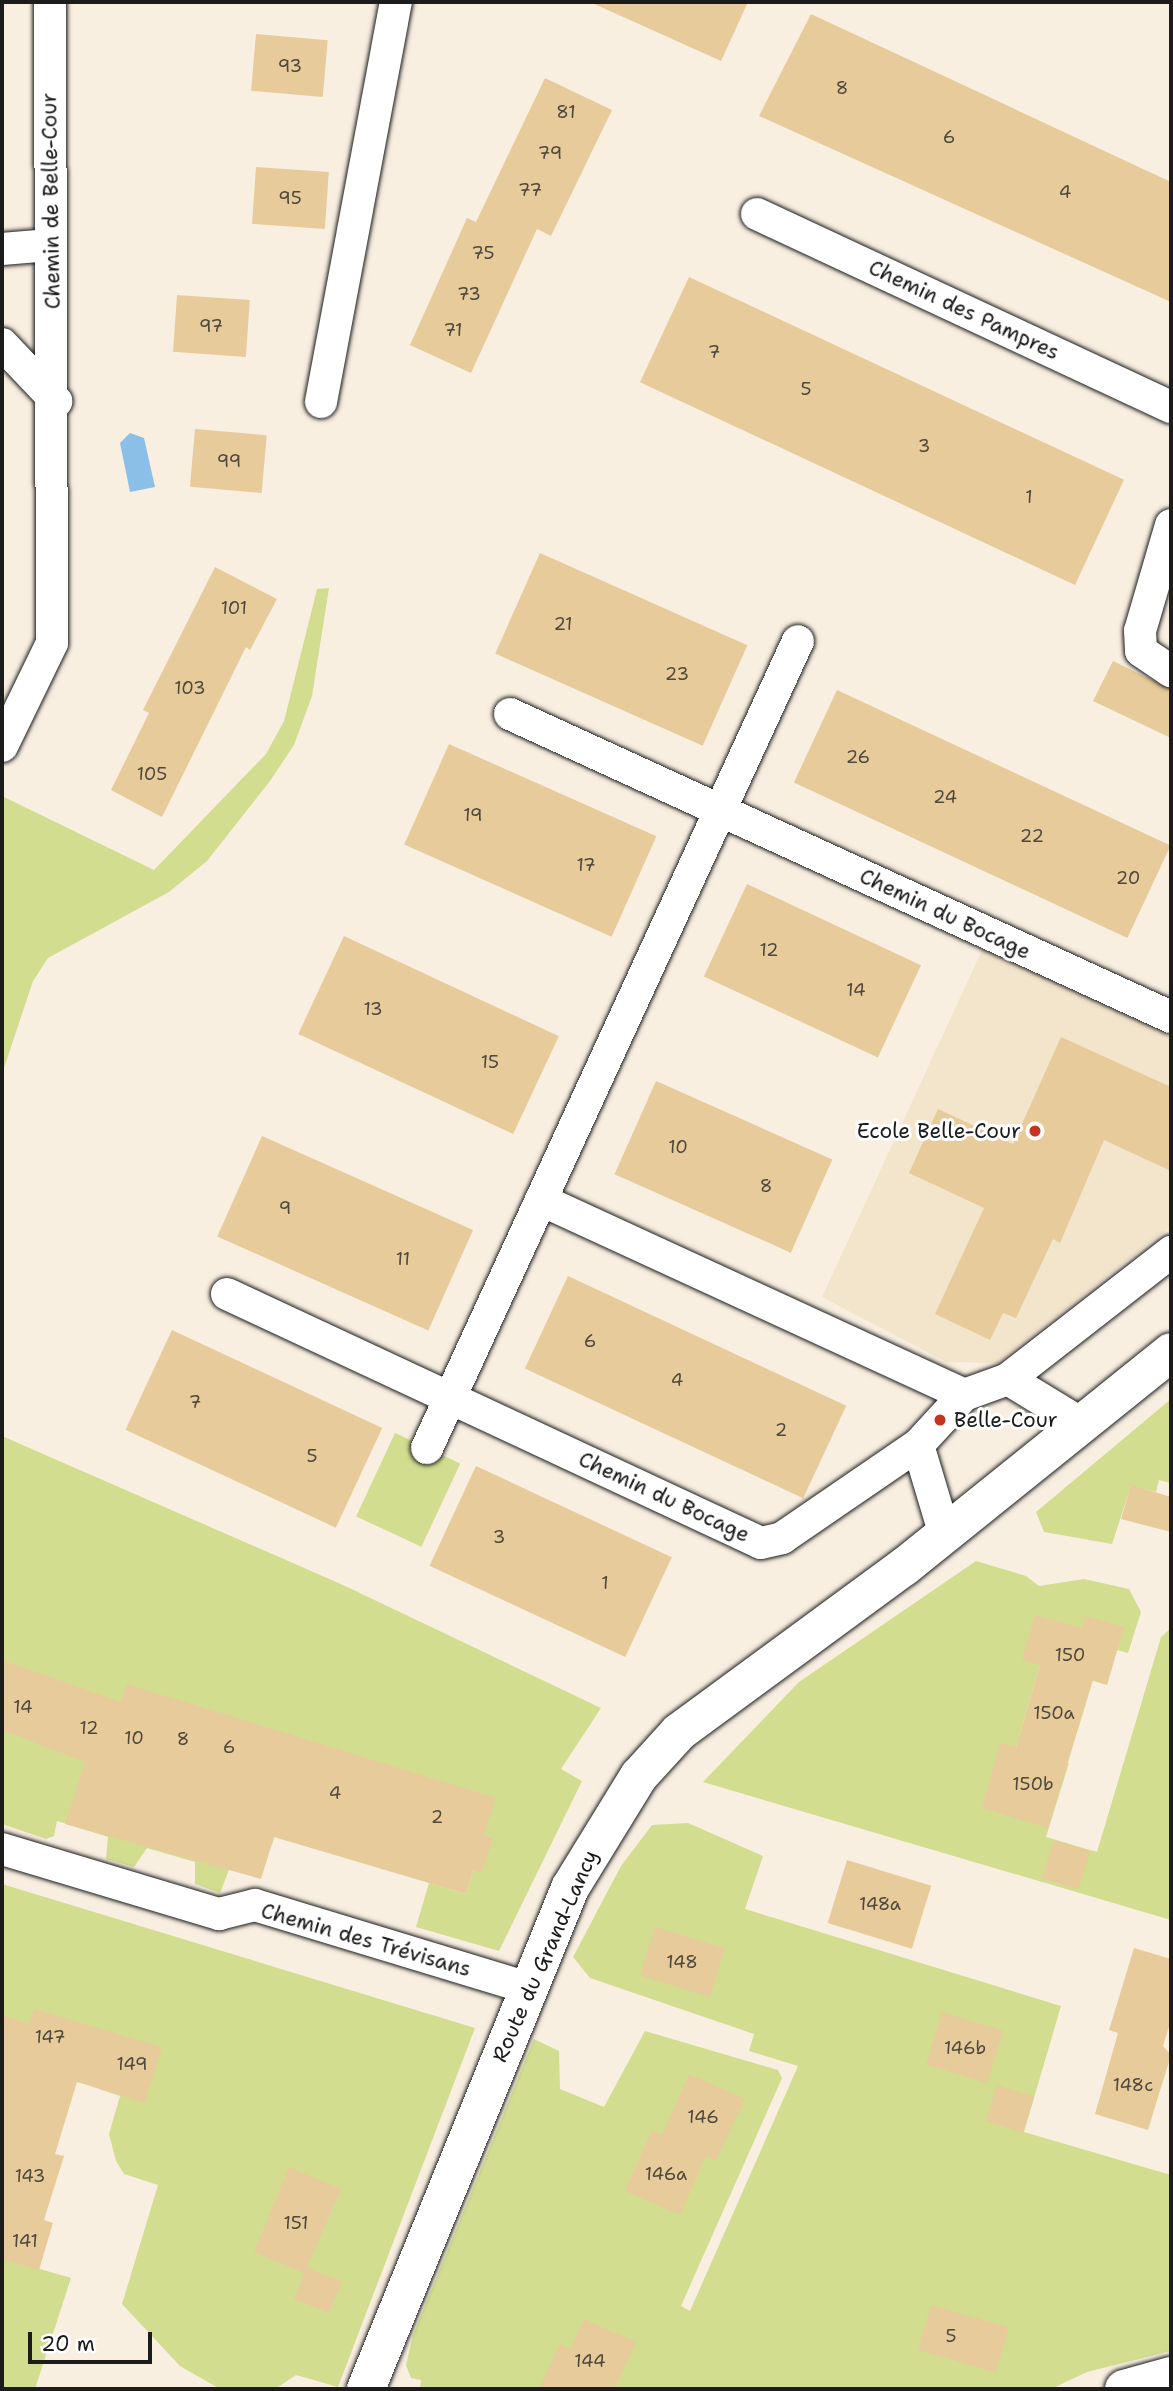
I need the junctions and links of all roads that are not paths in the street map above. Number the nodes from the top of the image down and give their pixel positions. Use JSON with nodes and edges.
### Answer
{"nodes":[{"id":1,"x":50,"y":2,"type":"edge"},
{"id":2,"x":396,"y":2,"type":"edge"},
{"id":3,"x":757,"y":214,"type":"dead end"},
{"id":4,"x":50,"y":245,"type":"junction"},
{"id":5,"x":2,"y":248,"type":"edge"},
{"id":6,"x":2,"y":344,"type":"edge"},
{"id":7,"x":56,"y":401,"type":"junction"},
{"id":8,"x":321,"y":402,"type":"dead end"},
{"id":9,"x":1171,"y":407,"type":"edge"},
{"id":10,"x":1171,"y":525,"type":"edge"},
{"id":11,"x":798,"y":641,"type":"dead end"},
{"id":12,"x":1171,"y":671,"type":"edge"},
{"id":13,"x":510,"y":714,"type":"dead end"},
{"id":14,"x":2,"y":746,"type":"edge"},
{"id":15,"x":719,"y":812,"type":"junction"},
{"id":16,"x":1171,"y":1017,"type":"edge"},
{"id":17,"x":541,"y":1200,"type":"junction"},
{"id":18,"x":1171,"y":1252,"type":"edge"},
{"id":19,"x":227,"y":1294,"type":"dead end"},
{"id":20,"x":1171,"y":1352,"type":"edge"},
{"id":21,"x":1008,"y":1379,"type":"junction"},
{"id":22,"x":964,"y":1395,"type":"junction"},
{"id":23,"x":450,"y":1399,"type":"junction"},
{"id":24,"x":1080,"y":1423,"type":"junction"},
{"id":25,"x":918,"y":1445,"type":"junction"},
{"id":26,"x":427,"y":1448,"type":"dead end"},
{"id":27,"x":945,"y":1535,"type":"junction"},
{"id":28,"x":2,"y":1849,"type":"edge"},
{"id":29,"x":528,"y":1989,"type":"junction"},
{"id":30,"x":1171,"y":2376,"type":"edge"},
{"id":31,"x":366,"y":2389,"type":"edge"},
{"id":32,"x":1124,"y":2389,"type":"edge"}],
"edges":[{"from":1,"to":4,"type":"street","name":"Chemin de Belle-Cour"},
{"from":2,"to":8,"type":"street"},
{"from":3,"to":9,"type":"street","name":"Chemin des Pampres"},
{"from":4,"to":5,"type":"street"},
{"from":4,"to":7,"type":"street","name":"Chemin de Belle-Cour"},
{"from":6,"to":7,"type":"street"},
{"from":7,"to":14,"type":"street","name":"Chemin de Belle-Cour"},
{"from":10,"to":12,"type":"street"},
{"from":11,"to":15,"type":"street"},
{"from":13,"to":15,"type":"street","name":"Chemin du Bocage"},
{"from":15,"to":16,"type":"street","name":"Chemin du Bocage"},
{"from":15,"to":17,"type":"street"},
{"from":17,"to":22,"type":"street"},
{"from":17,"to":23,"type":"street"},
{"from":18,"to":21,"type":"street","name":"Chemin du Bocage"},
{"from":19,"to":23,"type":"street","name":"Chemin du Bocage"},
{"from":20,"to":24,"type":"street","name":"Route du Grand-Lancy"},
{"from":21,"to":22,"type":"street","name":"Chemin du Bocage"},
{"from":21,"to":24,"type":"street"},
{"from":22,"to":25,"type":"street","name":"Chemin du Bocage"},
{"from":23,"to":25,"type":"street","name":"Chemin du Bocage"},
{"from":23,"to":26,"type":"street"},
{"from":24,"to":27,"type":"street","name":"Route du Grand-Lancy"},
{"from":25,"to":27,"type":"street"},
{"from":27,"to":29,"type":"street","name":"Route du Grand-Lancy"},
{"from":28,"to":29,"type":"street","name":"Chemin des Trévisans"},
{"from":29,"to":31,"type":"street","name":"Route du Grand-Lancy"},
{"from":30,"to":32,"type":"street"}]}
